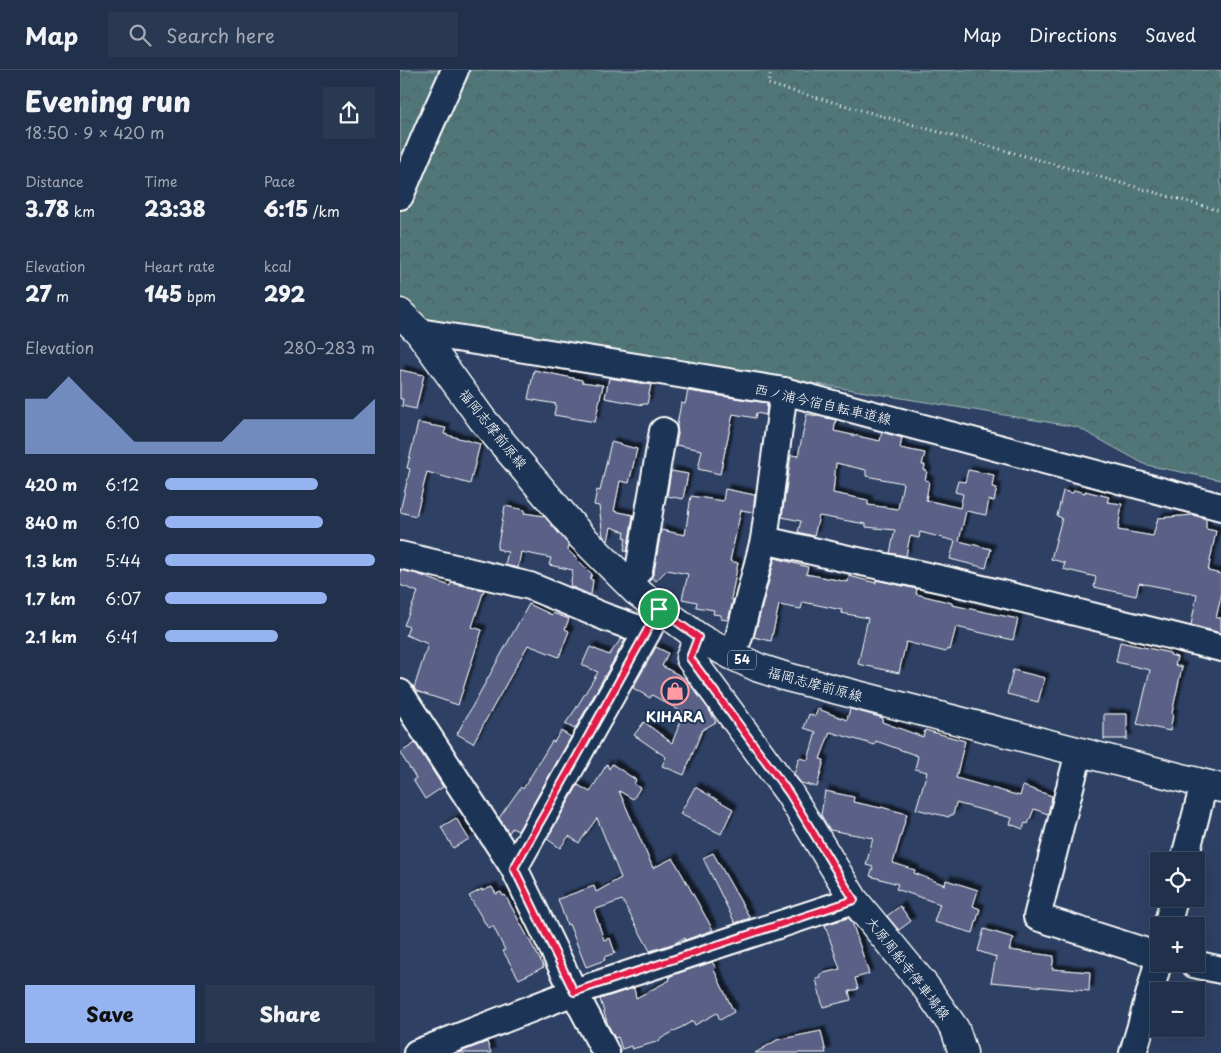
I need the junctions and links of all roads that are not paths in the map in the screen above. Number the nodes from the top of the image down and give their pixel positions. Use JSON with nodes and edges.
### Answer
{"nodes":[{"id":1,"x":455,"y":70,"type":"edge"},
{"id":2,"x":400,"y":196,"type":"edge"},
{"id":3,"x":400,"y":313,"type":"edge"},
{"id":4,"x":419,"y":332,"type":"junction"},
{"id":5,"x":784,"y":392,"type":"junction"},
{"id":6,"x":663,"y":431,"type":"dead end"},
{"id":7,"x":1221,"y":506,"type":"edge"},
{"id":8,"x":764,"y":540,"type":"junction"},
{"id":9,"x":400,"y":555,"type":"edge"},
{"id":10,"x":626,"y":581,"type":"junction"},
{"id":11,"x":653,"y":620,"type":"junction"},
{"id":12,"x":698,"y":637,"type":"junction"},
{"id":13,"x":1221,"y":648,"type":"edge"},
{"id":14,"x":731,"y":655,"type":"junction"},
{"id":15,"x":400,"y":693,"type":"edge"},
{"id":16,"x":1079,"y":752,"type":"junction"},
{"id":17,"x":1216,"y":783,"type":"edge"},
{"id":18,"x":1188,"y":852,"type":"edge"},
{"id":19,"x":514,"y":868,"type":"junction"},
{"id":20,"x":854,"y":900,"type":"junction"},
{"id":21,"x":1150,"y":954,"type":"edge"},
{"id":22,"x":1205,"y":966,"type":"edge"},
{"id":23,"x":1221,"y":970,"type":"edge"},
{"id":24,"x":1155,"y":972,"type":"edge"},
{"id":25,"x":574,"y":992,"type":"junction"},
{"id":26,"x":417,"y":1053,"type":"edge"},
{"id":27,"x":606,"y":1053,"type":"edge"},
{"id":28,"x":963,"y":1053,"type":"edge"},
{"id":29,"x":1133,"y":1053,"type":"edge"}],
"edges":[{"from":1,"to":2,"type":"street"},
{"from":3,"to":4,"type":"main road","name":"福岡志摩前原線","number":"54"},
{"from":4,"to":5,"type":"street","name":"西ノ浦今宿自転車道線"},
{"from":4,"to":10,"type":"main road","name":"福岡志摩前原線","number":"54"},
{"from":5,"to":7,"type":"street","name":"西ノ浦今宿自転車道線"},
{"from":5,"to":8,"type":"street"},
{"from":6,"to":10,"type":"street"},
{"from":8,"to":13,"type":"street"},
{"from":8,"to":14,"type":"street"},
{"from":9,"to":11,"type":"street"},
{"from":10,"to":11,"type":"main road","name":"福岡志摩前原線","number":"54"},
{"from":11,"to":12,"type":"main road","name":"福岡志摩前原線","number":"54"},
{"from":11,"to":19,"type":"street"},
{"from":12,"to":14,"type":"main road","name":"福岡志摩前原線","number":"54"},
{"from":12,"to":20,"type":"main road","name":"大原周船寺停車場線"},
{"from":14,"to":16,"type":"main road","name":"福岡志摩前原線","number":"54"},
{"from":15,"to":19,"type":"street"},
{"from":16,"to":17,"type":"main road","name":"福岡志摩前原線","number":"54"},
{"from":16,"to":21,"type":"street"},
{"from":17,"to":18,"type":"street"},
{"from":19,"to":25,"type":"street"},
{"from":20,"to":25,"type":"street"},
{"from":20,"to":28,"type":"main road","name":"大原周船寺停車場線"},
{"from":22,"to":23,"type":"street"},
{"from":24,"to":29,"type":"street"},
{"from":25,"to":26,"type":"street"},
{"from":25,"to":27,"type":"street"}]}
